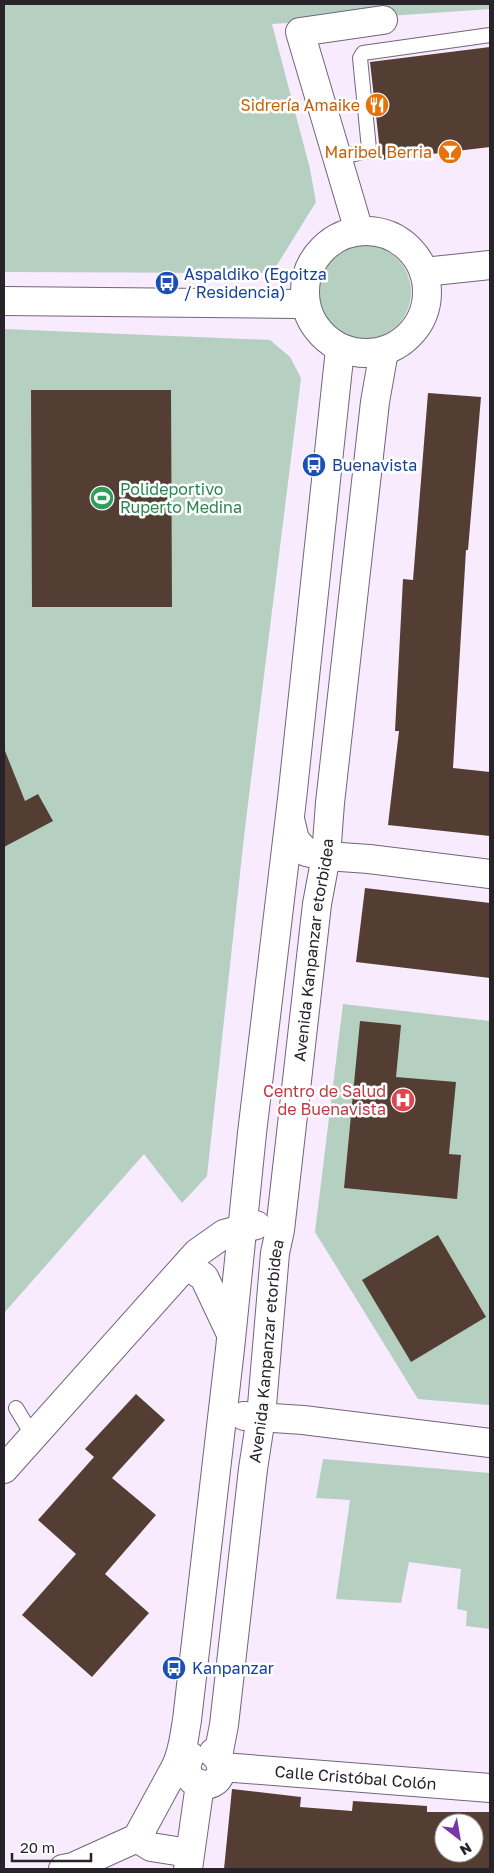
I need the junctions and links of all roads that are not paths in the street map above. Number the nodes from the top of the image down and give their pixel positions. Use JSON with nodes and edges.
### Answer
{"nodes":[{"id":1,"x":383,"y":20,"type":"dead end"},
{"id":2,"x":490,"y":34,"type":"edge"},
{"id":3,"x":337,"y":158,"type":"junction"},
{"id":4,"x":358,"y":231,"type":"junction"},
{"id":5,"x":490,"y":265,"type":"edge"},
{"id":6,"x":424,"y":272,"type":"junction"},
{"id":7,"x":4,"y":301,"type":"edge"},
{"id":8,"x":304,"y":302,"type":"junction"},
{"id":9,"x":340,"y":349,"type":"junction"},
{"id":10,"x":384,"y":351,"type":"junction"},
{"id":11,"x":290,"y":819,"type":"junction"},
{"id":12,"x":326,"y":856,"type":"junction"},
{"id":13,"x":490,"y":874,"type":"edge"},
{"id":14,"x":242,"y":1230,"type":"junction"},
{"id":15,"x":275,"y":1253,"type":"junction"},
{"id":16,"x":187,"y":1266,"type":"junction"},
{"id":17,"x":231,"y":1334,"type":"junction"},
{"id":18,"x":16,"y":1408,"type":"dead end"},
{"id":19,"x":222,"y":1414,"type":"junction"},
{"id":20,"x":261,"y":1417,"type":"junction"},
{"id":21,"x":33,"y":1436,"type":"junction"},
{"id":22,"x":490,"y":1442,"type":"edge"},
{"id":23,"x":4,"y":1469,"type":"edge"},
{"id":24,"x":199,"y":1760,"type":"junction"},
{"id":25,"x":490,"y":1788,"type":"edge"},
{"id":26,"x":137,"y":1838,"type":"junction"},
{"id":27,"x":188,"y":1861,"type":"edge"},
{"id":28,"x":63,"y":1869,"type":"edge"}],
"edges":[{"from":1,"to":3,"type":"street"},
{"from":2,"to":3,"type":"lane"},
{"from":3,"to":4,"type":"street"},
{"from":4,"to":6,"type":"street"},
{"from":4,"to":8,"type":"street"},
{"from":5,"to":6,"type":"street"},
{"from":6,"to":10,"type":"street"},
{"from":7,"to":8,"type":"street"},
{"from":8,"to":9,"type":"street"},
{"from":9,"to":10,"type":"street"},
{"from":9,"to":11,"type":"street"},
{"from":10,"to":12,"type":"street","name":"Avenida Kanpanzar etorbidea"},
{"from":11,"to":12,"type":"street"},
{"from":11,"to":14,"type":"street"},
{"from":12,"to":13,"type":"street"},
{"from":12,"to":15,"type":"street","name":"Avenida Kanpanzar etorbidea"},
{"from":14,"to":15,"type":"street"},
{"from":14,"to":16,"type":"street"},
{"from":14,"to":17,"type":"street"},
{"from":15,"to":20,"type":"street","name":"Avenida Kanpanzar etorbidea"},
{"from":16,"to":17,"type":"street"},
{"from":16,"to":21,"type":"street"},
{"from":17,"to":19,"type":"street"},
{"from":18,"to":21,"type":"lane"},
{"from":19,"to":20,"type":"street"},
{"from":19,"to":24,"type":"street"},
{"from":20,"to":22,"type":"street"},
{"from":20,"to":24,"type":"street","name":"Avenida Kanpanzar etorbidea"},
{"from":21,"to":23,"type":"street"},
{"from":24,"to":25,"type":"street","name":"Calle Cristóbal Colón"},
{"from":24,"to":26,"type":"street"},
{"from":24,"to":27,"type":"street"},
{"from":26,"to":27,"type":"street"},
{"from":26,"to":28,"type":"street"}]}
